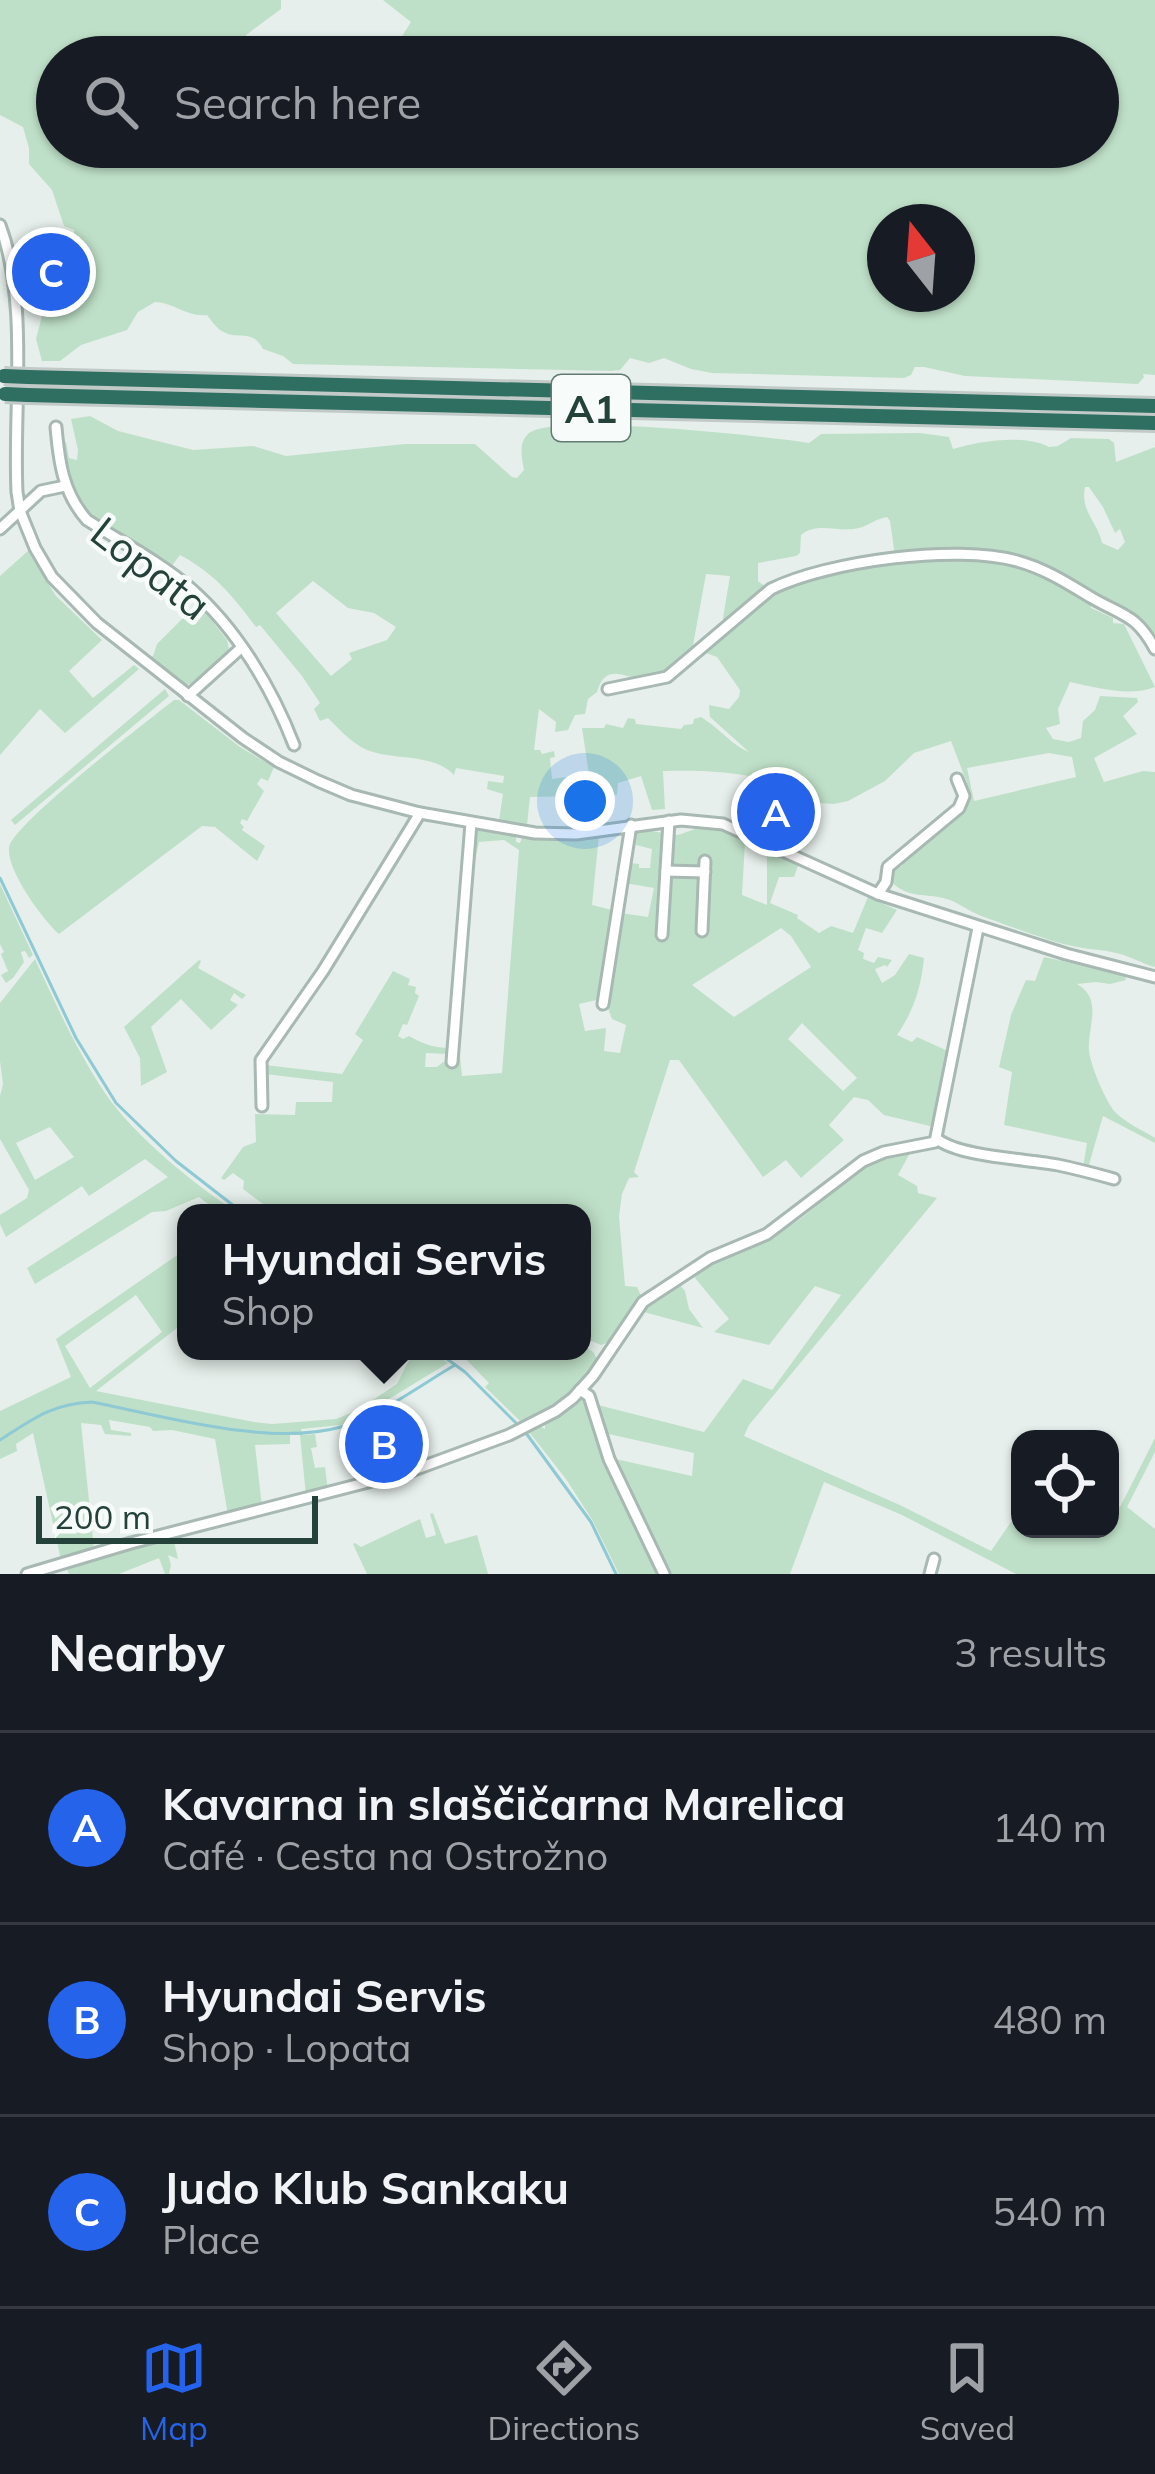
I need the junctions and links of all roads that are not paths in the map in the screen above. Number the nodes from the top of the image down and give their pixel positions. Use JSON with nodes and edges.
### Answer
{"nodes":[{"id":1,"x":0,"y":225,"type":"edge"},
{"id":2,"x":2,"y":376,"type":"edge"},
{"id":3,"x":3,"y":393,"type":"edge"},
{"id":4,"x":1155,"y":406,"type":"edge"},
{"id":5,"x":1155,"y":423,"type":"edge"},
{"id":6,"x":56,"y":427,"type":"dead end"},
{"id":7,"x":65,"y":486,"type":"junction"},
{"id":8,"x":20,"y":511,"type":"junction"},
{"id":9,"x":0,"y":529,"type":"edge"},
{"id":10,"x":241,"y":648,"type":"junction"},
{"id":11,"x":1155,"y":649,"type":"edge"},
{"id":12,"x":608,"y":689,"type":"dead end"},
{"id":13,"x":188,"y":696,"type":"junction"},
{"id":14,"x":294,"y":746,"type":"dead end"},
{"id":15,"x":957,"y":778,"type":"dead end"},
{"id":16,"x":420,"y":813,"type":"junction"},
{"id":17,"x":669,"y":821,"type":"junction"},
{"id":18,"x":471,"y":823,"type":"junction"},
{"id":19,"x":631,"y":825,"type":"junction"},
{"id":20,"x":666,"y":871,"type":"junction"},
{"id":21,"x":878,"y":894,"type":"junction"},
{"id":22,"x":978,"y":928,"type":"junction"},
{"id":23,"x":702,"y":931,"type":"dead end"},
{"id":24,"x":662,"y":935,"type":"dead end"},
{"id":25,"x":1155,"y":977,"type":"edge"},
{"id":26,"x":603,"y":1004,"type":"dead end"},
{"id":27,"x":452,"y":1062,"type":"dead end"},
{"id":28,"x":262,"y":1106,"type":"dead end"},
{"id":29,"x":937,"y":1138,"type":"junction"},
{"id":30,"x":1114,"y":1179,"type":"dead end"},
{"id":31,"x":580,"y":1390,"type":"junction"},
{"id":32,"x":934,"y":1559,"type":"dead end"},
{"id":33,"x":27,"y":1574,"type":"edge"},
{"id":34,"x":664,"y":1574,"type":"edge"},
{"id":35,"x":930,"y":1574,"type":"edge"}],
"edges":[{"from":1,"to":8,"type":"street"},
{"from":2,"to":4,"type":"highway","number":"A1","bridge":true},
{"from":3,"to":5,"type":"highway","number":"A1","bridge":true},
{"from":6,"to":7,"type":"street","name":"Lopata"},
{"from":7,"to":8,"type":"street","name":"Lopata"},
{"from":7,"to":10,"type":"street","name":"Lopata"},
{"from":8,"to":9,"type":"street","name":"Lopata"},
{"from":8,"to":13,"type":"street"},
{"from":10,"to":13,"type":"street","name":"Lopata"},
{"from":10,"to":14,"type":"street","name":"Lopata"},
{"from":11,"to":12,"type":"street"},
{"from":13,"to":16,"type":"street"},
{"from":15,"to":21,"type":"street"},
{"from":16,"to":18,"type":"street"},
{"from":16,"to":28,"type":"street"},
{"from":17,"to":19,"type":"street"},
{"from":17,"to":20,"type":"street"},
{"from":17,"to":21,"type":"street"},
{"from":18,"to":19,"type":"street"},
{"from":18,"to":27,"type":"street"},
{"from":19,"to":26,"type":"street"},
{"from":20,"to":23,"type":"street"},
{"from":20,"to":24,"type":"street"},
{"from":21,"to":22,"type":"street"},
{"from":22,"to":25,"type":"street"},
{"from":22,"to":29,"type":"street"},
{"from":29,"to":30,"type":"street"},
{"from":29,"to":31,"type":"street"},
{"from":31,"to":33,"type":"street"},
{"from":31,"to":34,"type":"street"},
{"from":32,"to":35,"type":"street"}]}
